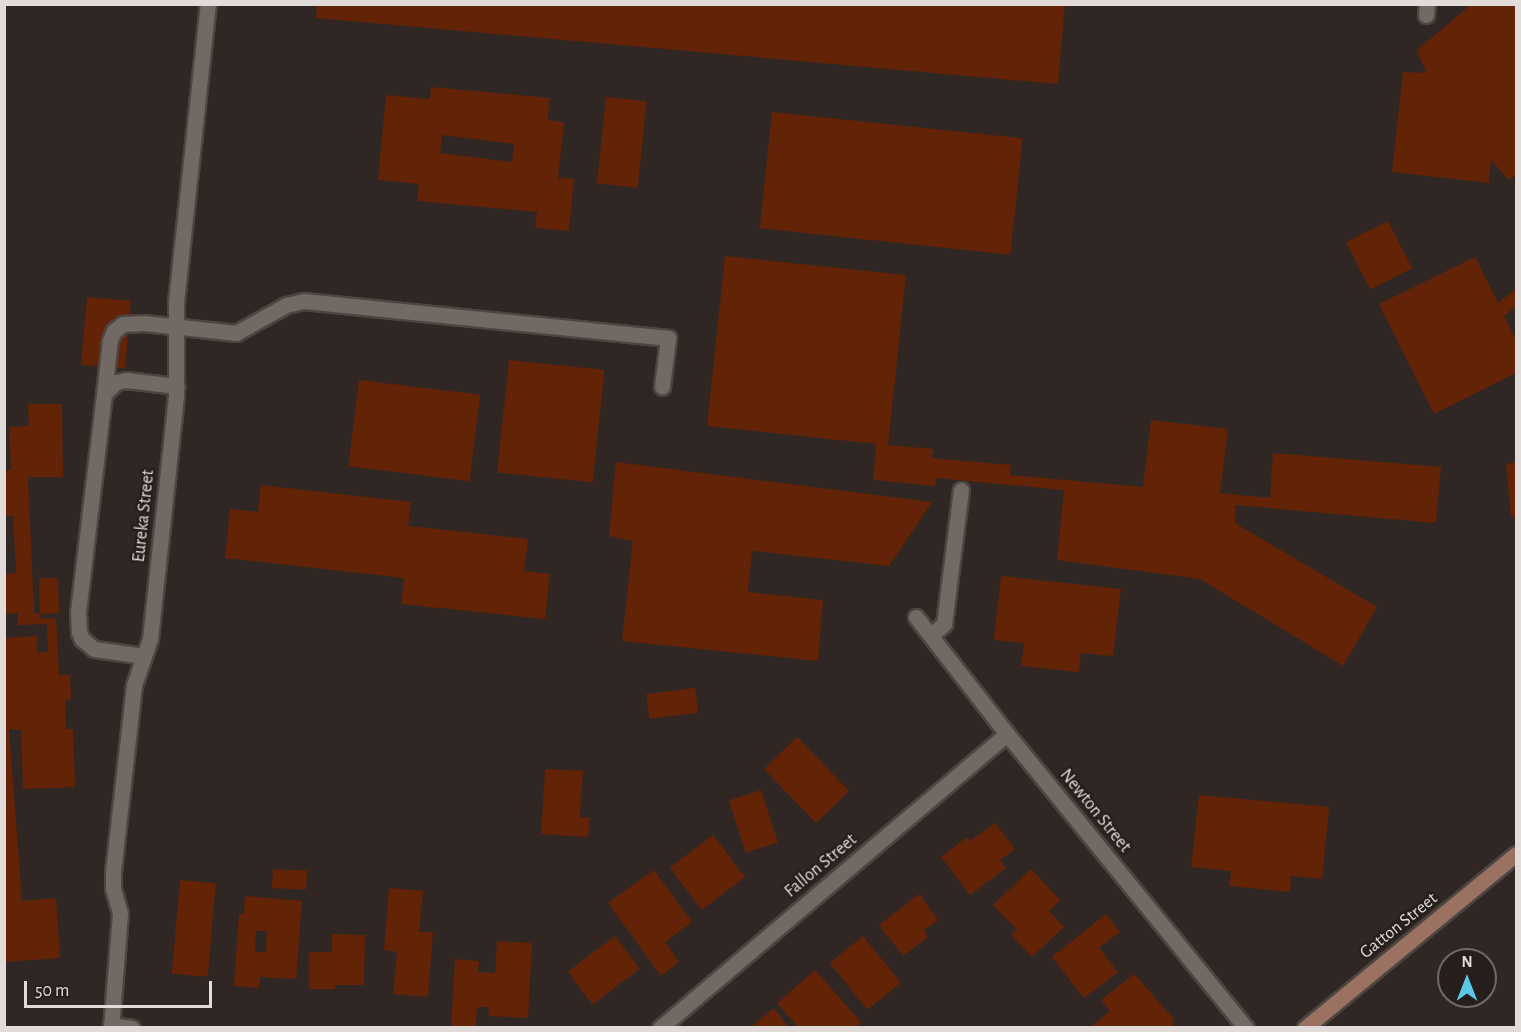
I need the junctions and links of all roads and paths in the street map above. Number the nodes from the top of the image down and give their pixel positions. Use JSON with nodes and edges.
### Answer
{"nodes":[{"id":1,"x":208,"y":4,"type":"edge"},
{"id":2,"x":175,"y":327,"type":"junction"},
{"id":3,"x":177,"y":386,"type":"junction"},
{"id":4,"x":662,"y":387,"type":"dead end"},
{"id":5,"x":104,"y":394,"type":"junction"},
{"id":6,"x":961,"y":490,"type":"dead end"},
{"id":7,"x":916,"y":617,"type":"dead end"},
{"id":8,"x":931,"y":635,"type":"junction"},
{"id":9,"x":144,"y":656,"type":"junction"},
{"id":10,"x":1007,"y":734,"type":"junction"},
{"id":11,"x":1516,"y":854,"type":"edge"},
{"id":12,"x":111,"y":1026,"type":"edge"},
{"id":13,"x":132,"y":1028,"type":"edge"},
{"id":14,"x":660,"y":1028,"type":"edge"},
{"id":15,"x":1246,"y":1028,"type":"edge"},
{"id":16,"x":1305,"y":1028,"type":"edge"}],
"edges":[{"from":1,"to":2,"type":"street","name":"Eureka Street"},
{"from":2,"to":3,"type":"street","name":"Eureka Street"},
{"from":2,"to":4,"type":"street"},
{"from":2,"to":5,"type":"street"},
{"from":3,"to":5,"type":"street"},
{"from":3,"to":9,"type":"street","name":"Eureka Street"},
{"from":5,"to":9,"type":"street"},
{"from":6,"to":8,"type":"street"},
{"from":7,"to":8,"type":"street","name":"Newton Street"},
{"from":8,"to":10,"type":"street","name":"Newton Street"},
{"from":9,"to":12,"type":"street","name":"Eureka Street"},
{"from":10,"to":14,"type":"street","name":"Fallon Street"},
{"from":10,"to":15,"type":"street","name":"Newton Street"},
{"from":11,"to":16,"type":"street","name":"Gatton Street"},
{"from":12,"to":13,"type":"street"}]}
